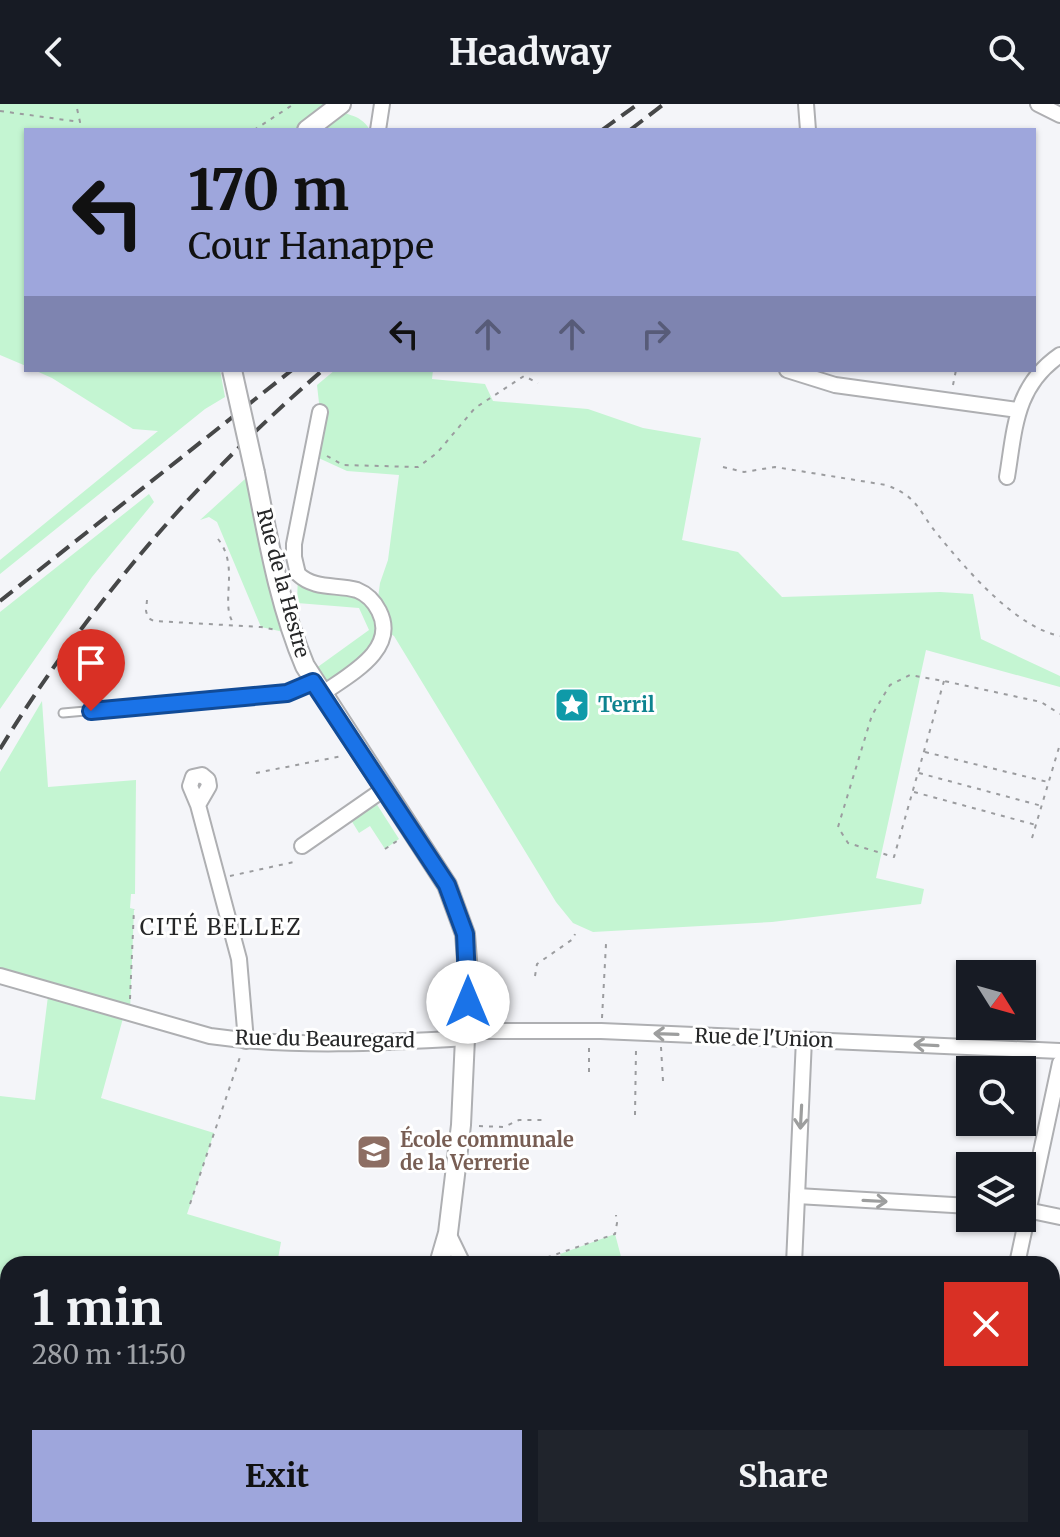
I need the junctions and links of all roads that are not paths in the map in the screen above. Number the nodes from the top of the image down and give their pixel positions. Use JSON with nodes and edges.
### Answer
{"nodes":[{"id":1,"x":341,"y":104,"type":"edge"},
{"id":2,"x":382,"y":104,"type":"edge"},
{"id":3,"x":806,"y":104,"type":"edge"},
{"id":4,"x":1038,"y":104,"type":"edge"},
{"id":5,"x":1060,"y":115,"type":"edge"},
{"id":6,"x":310,"y":128,"type":"edge"},
{"id":7,"x":378,"y":128,"type":"edge"},
{"id":8,"x":808,"y":128,"type":"edge"},
{"id":9,"x":1060,"y":355,"type":"edge"},
{"id":10,"x":232,"y":372,"type":"edge"},
{"id":11,"x":793,"y":372,"type":"edge"},
{"id":12,"x":1018,"y":410,"type":"junction"},
{"id":13,"x":320,"y":412,"type":"dead end"},
{"id":14,"x":1007,"y":477,"type":"dead end"},
{"id":15,"x":318,"y":688,"type":"junction"},
{"id":16,"x":63,"y":713,"type":"dead end"},
{"id":17,"x":384,"y":789,"type":"junction"},
{"id":18,"x":198,"y":805,"type":"dead end"},
{"id":19,"x":302,"y":846,"type":"road end"},
{"id":20,"x":0,"y":976,"type":"edge"},
{"id":21,"x":467,"y":1035,"type":"junction"},
{"id":22,"x":804,"y":1039,"type":"junction"},
{"id":23,"x":246,"y":1041,"type":"junction"},
{"id":24,"x":1060,"y":1051,"type":"edge"},
{"id":25,"x":1060,"y":1063,"type":"edge"},
{"id":26,"x":1036,"y":1160,"type":"edge"},
{"id":27,"x":797,"y":1196,"type":"junction"},
{"id":28,"x":956,"y":1205,"type":"edge"},
{"id":29,"x":1036,"y":1212,"type":"edge"},
{"id":30,"x":1060,"y":1217,"type":"edge"},
{"id":31,"x":1021,"y":1232,"type":"edge"},
{"id":32,"x":448,"y":1233,"type":"junction"},
{"id":33,"x":441,"y":1256,"type":"edge"},
{"id":34,"x":459,"y":1256,"type":"edge"},
{"id":35,"x":794,"y":1256,"type":"edge"},
{"id":36,"x":1018,"y":1256,"type":"edge"}],
"edges":[{"from":1,"to":6,"type":"street"},
{"from":2,"to":7,"type":"street"},
{"from":3,"to":8,"type":"street"},
{"from":4,"to":5,"type":"street"},
{"from":9,"to":12,"type":"street"},
{"from":10,"to":15,"type":"street","name":"Rue de la Hestre","bridge":true},
{"from":11,"to":12,"type":"street"},
{"from":12,"to":14,"type":"street"},
{"from":13,"to":15,"type":"street"},
{"from":15,"to":16,"type":"lane"},
{"from":15,"to":17,"type":"street","name":"Rue de la Hestre"},
{"from":17,"to":19,"type":"street"},
{"from":17,"to":21,"type":"street","name":"Rue de la Hestre"},
{"from":18,"to":23,"type":"street"},
{"from":20,"to":23,"type":"street","name":"Rue du Beauregard"},
{"from":22,"to":21,"type":"street","name":"Rue de l'Union","one_way":true},
{"from":21,"to":23,"type":"street","name":"Rue du Beauregard"},
{"from":21,"to":32,"type":"street","name":"Rue de la Hestre"},
{"from":24,"to":22,"type":"street","name":"Rue de l'Union","one_way":true},
{"from":22,"to":27,"type":"street","one_way":true},
{"from":25,"to":26,"type":"street"},
{"from":27,"to":28,"type":"street","one_way":true},
{"from":27,"to":35,"type":"street"},
{"from":29,"to":30,"type":"street"},
{"from":31,"to":36,"type":"street"},
{"from":32,"to":33,"type":"street","name":"Rue de la Hestre"},
{"from":32,"to":34,"type":"street"}]}
